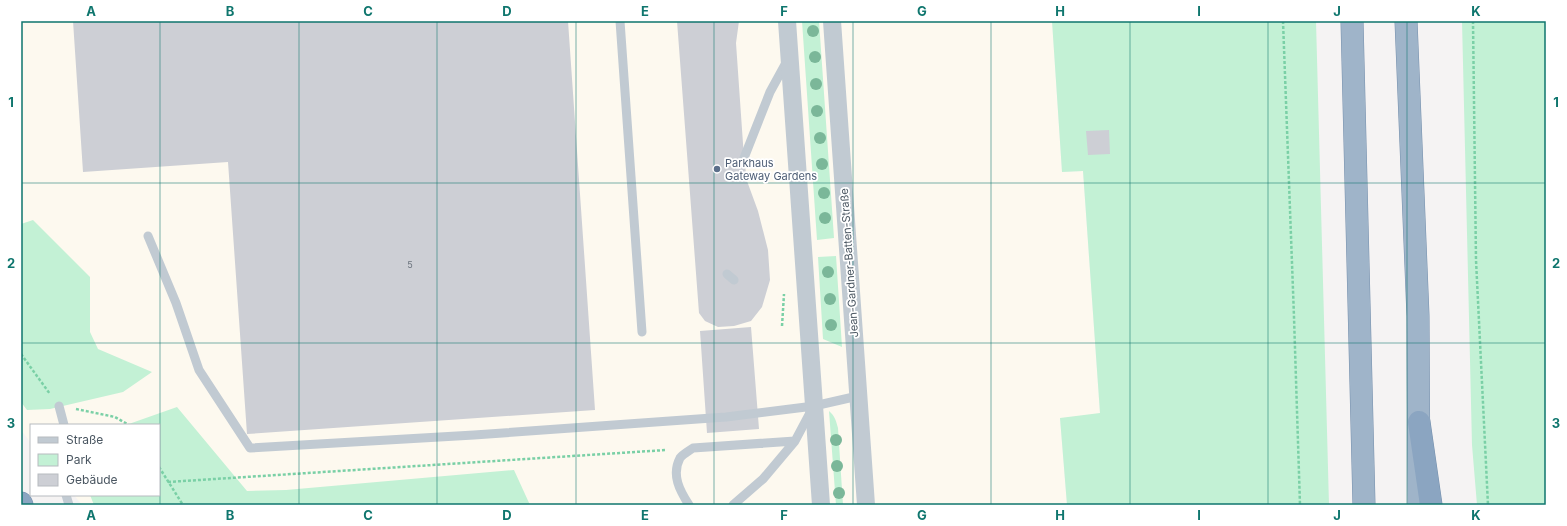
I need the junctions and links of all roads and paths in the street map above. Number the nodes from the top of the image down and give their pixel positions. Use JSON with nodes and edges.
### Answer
{"nodes":[{"id":1,"x":620,"y":21,"type":"edge"},
{"id":2,"x":787,"y":21,"type":"edge"},
{"id":3,"x":832,"y":21,"type":"edge"},
{"id":4,"x":1282,"y":21,"type":"edge"},
{"id":5,"x":1352,"y":21,"type":"edge"},
{"id":6,"x":1406,"y":21,"type":"edge"},
{"id":7,"x":1473,"y":21,"type":"edge"},
{"id":8,"x":790,"y":56,"type":"junction"},
{"id":9,"x":744,"y":158,"type":"dead end"},
{"id":10,"x":148,"y":236,"type":"dead end"},
{"id":11,"x":642,"y":332,"type":"dead end"},
{"id":12,"x":858,"y":396,"type":"junction"},
{"id":13,"x":59,"y":406,"type":"dead end"},
{"id":14,"x":814,"y":406,"type":"junction"},
{"id":15,"x":1419,"y":422,"type":"junction"},
{"id":16,"x":64,"y":424,"type":"edge"},
{"id":17,"x":795,"y":441,"type":"junction"},
{"id":18,"x":693,"y":448,"type":"junction"},
{"id":19,"x":160,"y":469,"type":"edge"},
{"id":20,"x":168,"y":482,"type":"junction"},
{"id":21,"x":183,"y":505,"type":"edge"},
{"id":22,"x":689,"y":505,"type":"edge"},
{"id":23,"x":734,"y":505,"type":"edge"},
{"id":24,"x":821,"y":505,"type":"edge"},
{"id":25,"x":866,"y":505,"type":"edge"},
{"id":26,"x":1300,"y":505,"type":"edge"},
{"id":27,"x":1364,"y":505,"type":"edge"},
{"id":28,"x":1419,"y":505,"type":"edge"},
{"id":29,"x":1431,"y":505,"type":"edge"},
{"id":30,"x":1488,"y":505,"type":"edge"}],
"edges":[{"from":1,"to":11,"type":"lane"},
{"from":2,"to":8,"type":"street"},
{"from":3,"to":12,"type":"street","name":"Jean-Gardner-Batten-Straße"},
{"from":4,"to":26,"type":"path"},
{"from":5,"to":27,"type":"highway"},
{"from":6,"to":15,"type":"highway"},
{"from":7,"to":30,"type":"path"},
{"from":8,"to":9,"type":"lane"},
{"from":8,"to":14,"type":"street"},
{"from":10,"to":14,"type":"lane"},
{"from":12,"to":14,"type":"lane"},
{"from":12,"to":25,"type":"street","name":"Jean-Gardner-Batten-Straße"},
{"from":13,"to":16,"type":"lane"},
{"from":14,"to":17,"type":"lane"},
{"from":14,"to":24,"type":"street"},
{"from":15,"to":28,"type":"highway"},
{"from":15,"to":29,"type":"highway"},
{"from":17,"to":18,"type":"lane"},
{"from":17,"to":23,"type":"lane"},
{"from":18,"to":20,"type":"path"},
{"from":18,"to":22,"type":"lane"},
{"from":19,"to":20,"type":"path"},
{"from":20,"to":21,"type":"path"}]}
